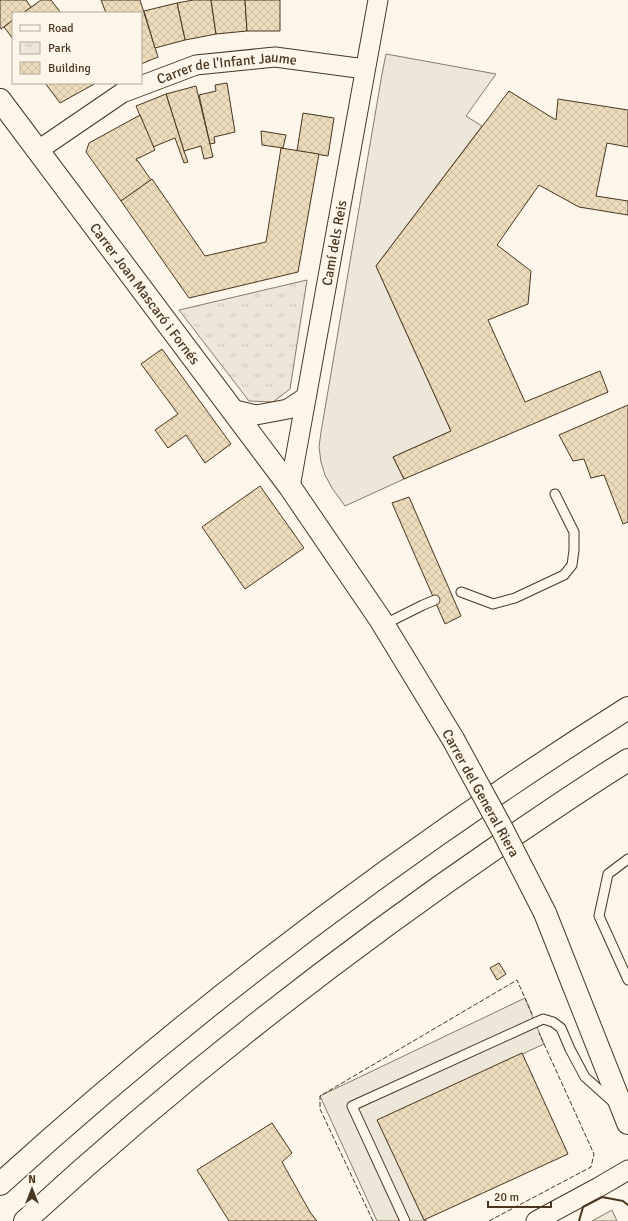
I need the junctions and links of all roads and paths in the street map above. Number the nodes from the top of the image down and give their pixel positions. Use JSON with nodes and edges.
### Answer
{"nodes":[{"id":1,"x":378,"y":0,"type":"edge"},
{"id":2,"x":365,"y":69,"type":"junction"},
{"id":3,"x":0,"y":100,"type":"edge"},
{"id":4,"x":37,"y":151,"type":"junction"},
{"id":5,"x":306,"y":398,"type":"junction"},
{"id":6,"x":231,"y":409,"type":"junction"},
{"id":7,"x":290,"y":487,"type":"junction"},
{"id":8,"x":555,"y":494,"type":"dead end"},
{"id":9,"x":461,"y":592,"type":"dead end"},
{"id":10,"x":435,"y":600,"type":"dead end"},
{"id":11,"x":383,"y":624,"type":"junction"},
{"id":12,"x":628,"y":708,"type":"edge"},
{"id":13,"x":628,"y":760,"type":"edge"},
{"id":14,"x":628,"y":773,"type":"edge"},
{"id":15,"x":564,"y":801,"type":"junction"},
{"id":16,"x":628,"y":859,"type":"edge"},
{"id":17,"x":628,"y":980,"type":"edge"},
{"id":18,"x":625,"y":1116,"type":"edge"},
{"id":19,"x":628,"y":1170,"type":"edge"},
{"id":20,"x":0,"y":1184,"type":"edge"},
{"id":21,"x":25,"y":1221,"type":"edge"},
{"id":22,"x":405,"y":1221,"type":"edge"},
{"id":23,"x":536,"y":1221,"type":"edge"}],
"edges":[{"from":1,"to":2,"type":"street","name":"Camí dels Reis"},
{"from":2,"to":4,"type":"street","name":"Carrer de l'Infant Jaume"},
{"from":2,"to":5,"type":"street","name":"Camí dels Reis"},
{"from":3,"to":4,"type":"main road","name":"Carrer Joan Mascaró i Fornés"},
{"from":4,"to":6,"type":"main road","name":"Carrer Joan Mascaró i Fornés"},
{"from":5,"to":6,"type":"street"},
{"from":5,"to":7,"type":"street","name":"Camí dels Reis"},
{"from":6,"to":7,"type":"main road","name":"Carrer Joan Mascaró i Fornés"},
{"from":7,"to":11,"type":"main road","name":"Carrer del General Riera"},
{"from":8,"to":9,"type":"lane"},
{"from":10,"to":11,"type":"lane"},
{"from":11,"to":18,"type":"main road","name":"Carrer del General Riera","bridge":true},
{"from":12,"to":20,"type":"main road"},
{"from":13,"to":15,"type":"main road"},
{"from":14,"to":15,"type":"main road"},
{"from":15,"to":21,"type":"main road"},
{"from":16,"to":17,"type":"lane"},
{"from":18,"to":22,"type":"lane"},
{"from":19,"to":23,"type":"street"}]}
